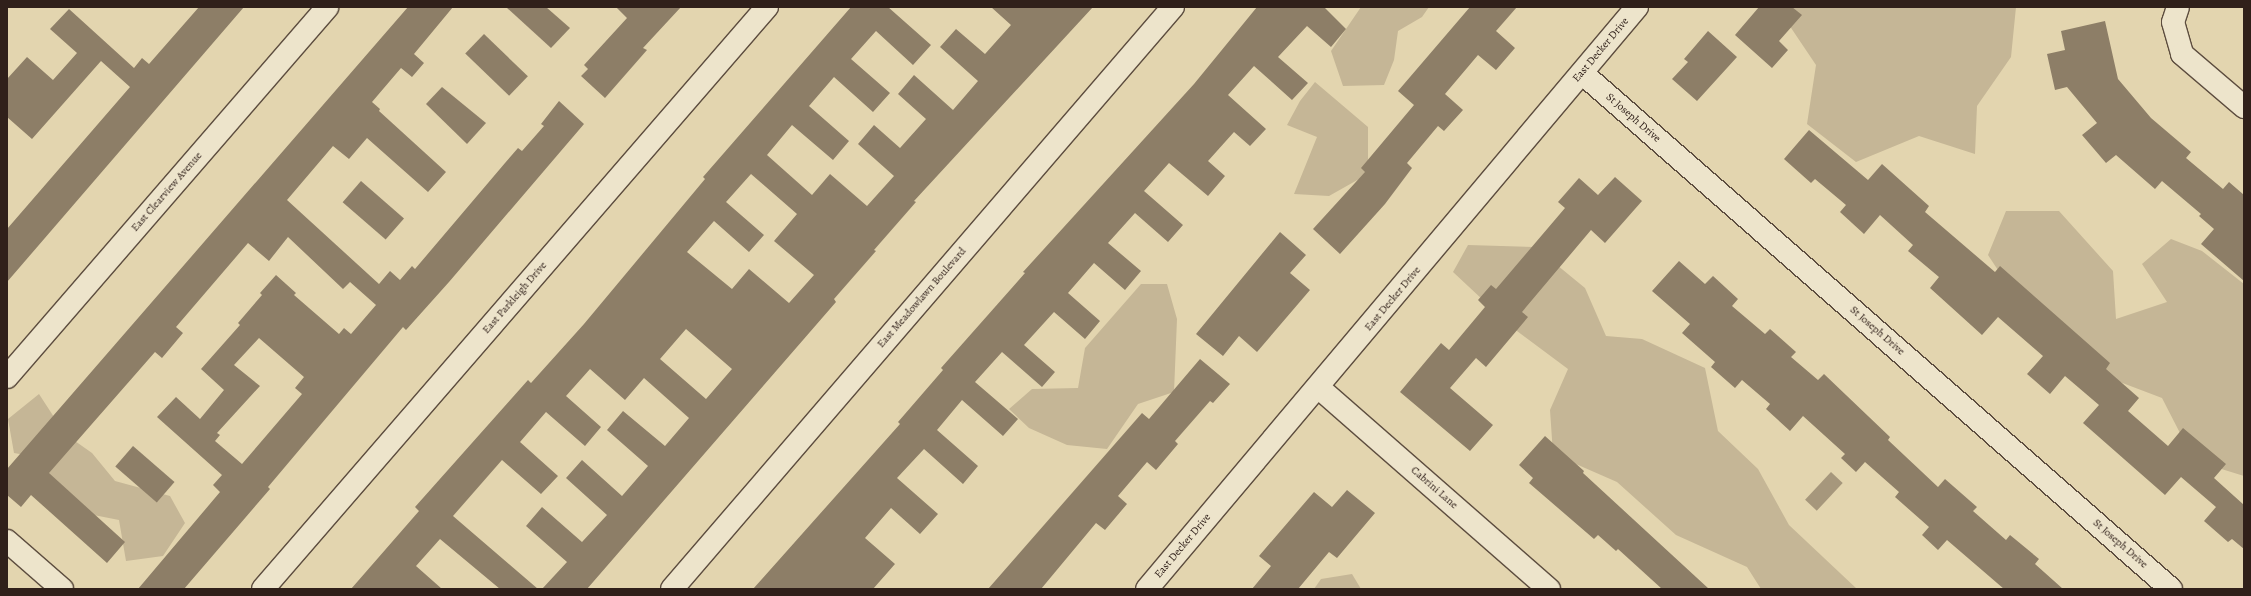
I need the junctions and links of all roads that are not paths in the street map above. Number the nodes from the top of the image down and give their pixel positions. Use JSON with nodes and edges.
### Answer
{"nodes":[{"id":1,"x":327,"y":7,"type":"edge"},
{"id":2,"x":767,"y":7,"type":"edge"},
{"id":3,"x":1173,"y":7,"type":"edge"},
{"id":4,"x":1637,"y":7,"type":"edge"},
{"id":5,"x":2178,"y":7,"type":"edge"},
{"id":6,"x":1582,"y":73,"type":"junction"},
{"id":7,"x":2244,"y":107,"type":"edge"},
{"id":8,"x":7,"y":377,"type":"edge"},
{"id":9,"x":1318,"y":388,"type":"junction"},
{"id":10,"x":7,"y":541,"type":"edge"},
{"id":11,"x":62,"y":589,"type":"edge"},
{"id":12,"x":263,"y":589,"type":"edge"},
{"id":13,"x":672,"y":589,"type":"edge"},
{"id":14,"x":1147,"y":589,"type":"edge"},
{"id":15,"x":1549,"y":589,"type":"edge"},
{"id":16,"x":2172,"y":589,"type":"edge"}],
"edges":[{"from":1,"to":8,"type":"street","name":"East Clearview Avenue"},
{"from":2,"to":12,"type":"street","name":"East Parkleigh Drive"},
{"from":3,"to":13,"type":"street","name":"East Meadowlawn Boulevard"},
{"from":4,"to":6,"type":"street","name":"East Decker Drive"},
{"from":5,"to":7,"type":"street"},
{"from":6,"to":9,"type":"street","name":"East Decker Drive"},
{"from":6,"to":16,"type":"street","name":"St Joseph Drive"},
{"from":9,"to":14,"type":"street","name":"East Decker Drive"},
{"from":9,"to":15,"type":"street","name":"Cabrini Lane"},
{"from":10,"to":11,"type":"street"}]}
